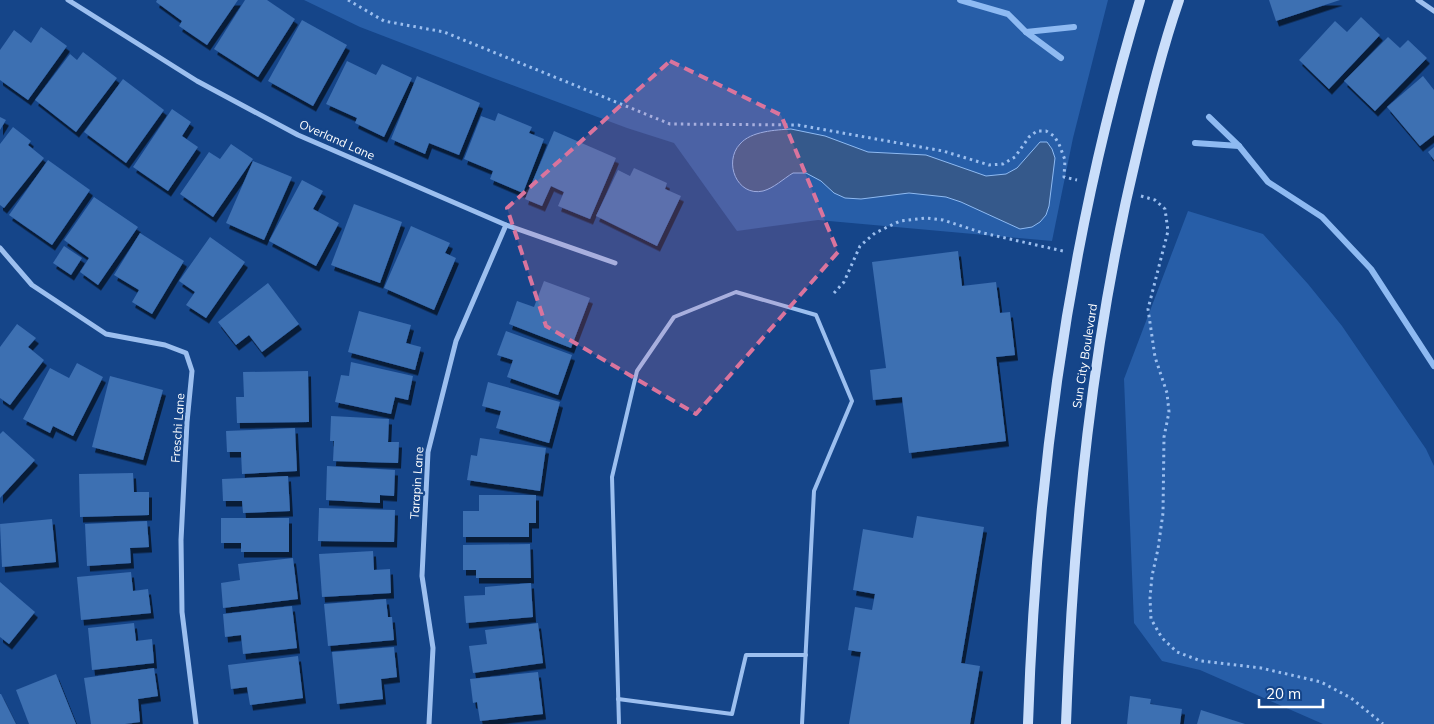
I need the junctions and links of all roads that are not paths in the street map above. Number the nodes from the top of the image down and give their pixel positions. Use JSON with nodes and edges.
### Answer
{"nodes":[{"id":1,"x":68,"y":0,"type":"edge"},
{"id":2,"x":1140,"y":0,"type":"edge"},
{"id":3,"x":1178,"y":0,"type":"edge"},
{"id":4,"x":1418,"y":0,"type":"edge"},
{"id":5,"x":1434,"y":11,"type":"edge"},
{"id":6,"x":506,"y":225,"type":"junction"},
{"id":7,"x":0,"y":248,"type":"edge"},
{"id":8,"x":614,"y":264,"type":"dead end"},
{"id":9,"x":806,"y":654,"type":"junction"},
{"id":10,"x":618,"y":699,"type":"junction"},
{"id":11,"x":196,"y":724,"type":"edge"},
{"id":12,"x":428,"y":724,"type":"edge"},
{"id":13,"x":619,"y":724,"type":"edge"},
{"id":14,"x":802,"y":724,"type":"edge"},
{"id":15,"x":1028,"y":724,"type":"edge"},
{"id":16,"x":1066,"y":724,"type":"edge"}],
"edges":[{"from":1,"to":6,"type":"street","name":"Overland Lane"},
{"from":2,"to":15,"type":"street","name":"Sun City Boulevard"},
{"from":3,"to":16,"type":"street","name":"Sun City Boulevard"},
{"from":4,"to":5,"type":"street"},
{"from":6,"to":8,"type":"street","name":"Overland Lane"},
{"from":6,"to":12,"type":"street","name":"Tarapin Lane"},
{"from":7,"to":11,"type":"street","name":"Freschi Lane"},
{"from":9,"to":10,"type":"lane"},
{"from":9,"to":10,"type":"lane"},
{"from":9,"to":14,"type":"lane"},
{"from":10,"to":13,"type":"lane"}]}
